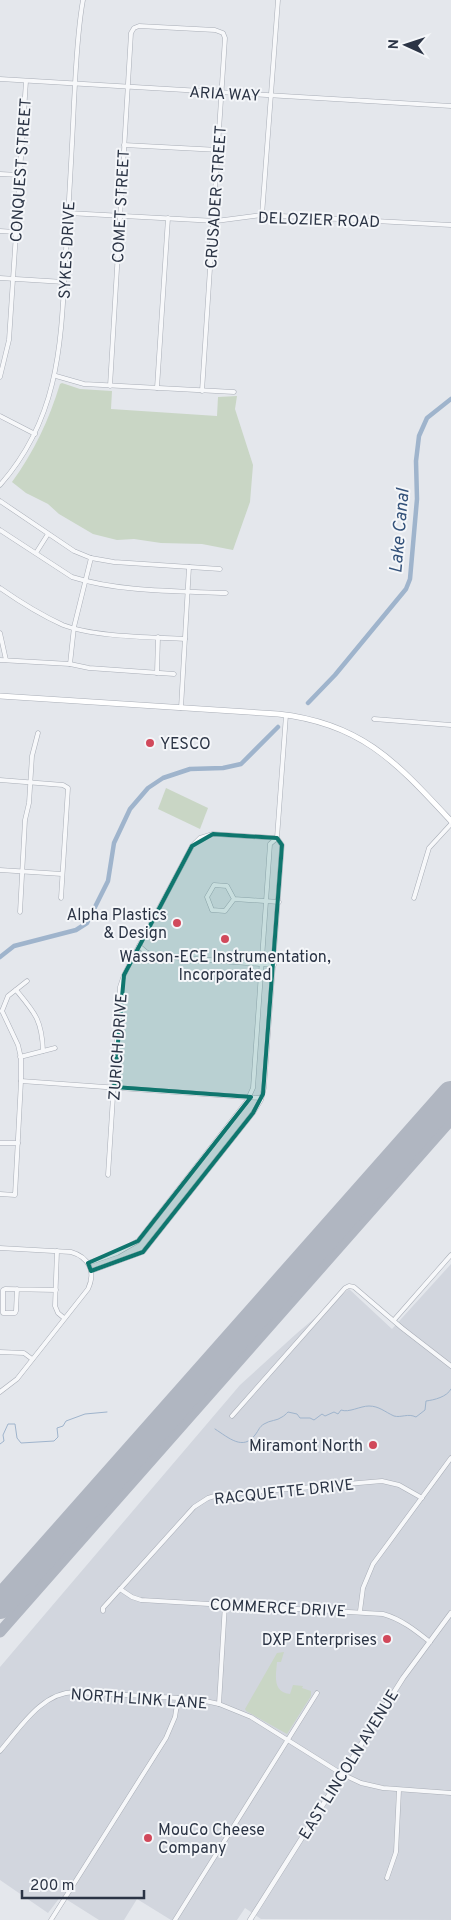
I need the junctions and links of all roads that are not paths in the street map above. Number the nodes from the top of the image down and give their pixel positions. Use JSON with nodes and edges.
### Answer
{"nodes":[{"id":1,"x":83,"y":0,"type":"edge"},
{"id":2,"x":278,"y":0,"type":"edge"},
{"id":3,"x":134,"y":28,"type":"joint"},
{"id":4,"x":0,"y":79,"type":"edge"},
{"id":5,"x":26,"y":81,"type":"junction"},
{"id":6,"x":76,"y":84,"type":"junction"},
{"id":7,"x":126,"y":88,"type":"junction"},
{"id":8,"x":222,"y":93,"type":"junction"},
{"id":9,"x":271,"y":96,"type":"junction"},
{"id":10,"x":451,"y":106,"type":"edge"},
{"id":11,"x":124,"y":146,"type":"junction"},
{"id":12,"x":219,"y":150,"type":"junction"},
{"id":13,"x":0,"y":174,"type":"edge"},
{"id":14,"x":19,"y":175,"type":"junction"},
{"id":15,"x":68,"y":213,"type":"junction"},
{"id":16,"x":262,"y":215,"type":"junction"},
{"id":17,"x":120,"y":216,"type":"junction"},
{"id":18,"x":168,"y":218,"type":"junction"},
{"id":19,"x":214,"y":221,"type":"junction"},
{"id":20,"x":451,"y":225,"type":"edge"},
{"id":21,"x":0,"y":232,"type":"edge"},
{"id":22,"x":15,"y":232,"type":"junction"},
{"id":23,"x":0,"y":278,"type":"edge"},
{"id":24,"x":12,"y":279,"type":"junction"},
{"id":25,"x":64,"y":282,"type":"junction"},
{"id":26,"x":56,"y":376,"type":"junction"},
{"id":27,"x":0,"y":377,"type":"edge"},
{"id":28,"x":110,"y":386,"type":"junction"},
{"id":29,"x":157,"y":388,"type":"junction"},
{"id":30,"x":202,"y":391,"type":"junction"},
{"id":31,"x":234,"y":392,"type":"dead end"},
{"id":32,"x":0,"y":416,"type":"edge"},
{"id":33,"x":35,"y":434,"type":"junction"},
{"id":34,"x":0,"y":484,"type":"edge"},
{"id":35,"x":0,"y":501,"type":"edge"},
{"id":36,"x":0,"y":530,"type":"edge"},
{"id":37,"x":48,"y":534,"type":"junction"},
{"id":38,"x":36,"y":553,"type":"junction"},
{"id":39,"x":91,"y":558,"type":"junction"},
{"id":40,"x":190,"y":567,"type":"junction"},
{"id":41,"x":220,"y":569,"type":"dead end"},
{"id":42,"x":85,"y":581,"type":"junction"},
{"id":43,"x":0,"y":588,"type":"edge"},
{"id":44,"x":188,"y":591,"type":"junction"},
{"id":45,"x":226,"y":594,"type":"dead end"},
{"id":46,"x":74,"y":628,"type":"junction"},
{"id":47,"x":0,"y":633,"type":"edge"},
{"id":48,"x":158,"y":637,"type":"junction"},
{"id":49,"x":185,"y":639,"type":"junction"},
{"id":50,"x":0,"y":660,"type":"edge"},
{"id":51,"x":6,"y":660,"type":"junction"},
{"id":52,"x":70,"y":664,"type":"junction"},
{"id":53,"x":157,"y":672,"type":"junction"},
{"id":54,"x":174,"y":674,"type":"dead end"},
{"id":55,"x":0,"y":696,"type":"edge"},
{"id":56,"x":181,"y":708,"type":"junction"},
{"id":57,"x":286,"y":715,"type":"junction"},
{"id":58,"x":374,"y":718,"type":"dead end"},
{"id":59,"x":451,"y":725,"type":"edge"},
{"id":60,"x":38,"y":734,"type":"dead end"},
{"id":61,"x":0,"y":780,"type":"edge"},
{"id":62,"x":30,"y":783,"type":"junction"},
{"id":63,"x":451,"y":822,"type":"edge"},
{"id":64,"x":277,"y":838,"type":"junction"},
{"id":65,"x":0,"y":870,"type":"edge"},
{"id":66,"x":23,"y":872,"type":"junction"},
{"id":67,"x":62,"y":874,"type":"junction"},
{"id":68,"x":61,"y":898,"type":"dead end"},
{"id":69,"x":414,"y":898,"type":"dead end"},
{"id":70,"x":234,"y":899,"type":"junction"},
{"id":71,"x":267,"y":901,"type":"junction"},
{"id":72,"x":279,"y":902,"type":"junction"},
{"id":73,"x":20,"y":912,"type":"dead end"},
{"id":74,"x":139,"y":946,"type":"junction"},
{"id":75,"x":262,"y":964,"type":"junction"},
{"id":76,"x":274,"y":964,"type":"junction"},
{"id":77,"x":27,"y":981,"type":"dead end"},
{"id":78,"x":16,"y":990,"type":"junction"},
{"id":79,"x":1,"y":1011,"type":"edge"},
{"id":80,"x":55,"y":1048,"type":"dead end"},
{"id":81,"x":43,"y":1051,"type":"junction"},
{"id":82,"x":20,"y":1056,"type":"junction"},
{"id":83,"x":22,"y":1081,"type":"junction"},
{"id":84,"x":114,"y":1087,"type":"junction"},
{"id":85,"x":249,"y":1097,"type":"junction"},
{"id":86,"x":261,"y":1098,"type":"junction"},
{"id":87,"x":0,"y":1143,"type":"edge"},
{"id":88,"x":18,"y":1143,"type":"junction"},
{"id":89,"x":108,"y":1175,"type":"dead end"},
{"id":90,"x":0,"y":1194,"type":"edge"},
{"id":91,"x":0,"y":1248,"type":"edge"},
{"id":92,"x":57,"y":1251,"type":"junction"},
{"id":93,"x":451,"y":1255,"type":"edge"},
{"id":94,"x":90,"y":1267,"type":"junction"},
{"id":95,"x":17,"y":1289,"type":"junction"},
{"id":96,"x":56,"y":1290,"type":"junction"},
{"id":97,"x":64,"y":1318,"type":"junction"},
{"id":98,"x":394,"y":1320,"type":"junction"},
{"id":99,"x":0,"y":1352,"type":"edge"},
{"id":100,"x":32,"y":1359,"type":"junction"},
{"id":101,"x":451,"y":1366,"type":"edge"},
{"id":102,"x":0,"y":1392,"type":"edge"},
{"id":103,"x":232,"y":1416,"type":"dead end"},
{"id":104,"x":451,"y":1458,"type":"edge"},
{"id":105,"x":422,"y":1498,"type":"junction"},
{"id":106,"x":120,"y":1589,"type":"junction"},
{"id":107,"x":225,"y":1604,"type":"junction"},
{"id":108,"x":103,"y":1611,"type":"dead end"},
{"id":109,"x":360,"y":1611,"type":"junction"},
{"id":110,"x":451,"y":1612,"type":"edge"},
{"id":111,"x":430,"y":1642,"type":"junction"},
{"id":112,"x":317,"y":1693,"type":"dead end"},
{"id":113,"x":178,"y":1698,"type":"junction"},
{"id":114,"x":219,"y":1704,"type":"junction"},
{"id":115,"x":288,"y":1740,"type":"junction"},
{"id":116,"x":0,"y":1751,"type":"edge"},
{"id":117,"x":342,"y":1774,"type":"junction"},
{"id":118,"x":399,"y":1790,"type":"junction"},
{"id":119,"x":451,"y":1793,"type":"edge"},
{"id":120,"x":388,"y":1878,"type":"dead end"},
{"id":121,"x":51,"y":1920,"type":"edge"},
{"id":122,"x":175,"y":1920,"type":"edge"},
{"id":123,"x":250,"y":1920,"type":"edge"}],
"edges":[{"from":1,"to":6,"type":"street","name":"SYKES DRIVE"},
{"from":2,"to":9,"type":"street"},
{"from":3,"to":7,"type":"street","name":"COMET STREET"},
{"from":3,"to":8,"type":"street","name":"CRUSADER STREET"},
{"from":4,"to":5,"type":"street","name":"ARIA WAY"},
{"from":5,"to":6,"type":"street","name":"ARIA WAY"},
{"from":5,"to":14,"type":"street","name":"CONQUEST STREET"},
{"from":6,"to":7,"type":"street","name":"ARIA WAY"},
{"from":6,"to":15,"type":"street","name":"SYKES DRIVE"},
{"from":7,"to":8,"type":"street","name":"ARIA WAY"},
{"from":7,"to":11,"type":"street","name":"COMET STREET"},
{"from":8,"to":9,"type":"street","name":"ARIA WAY"},
{"from":8,"to":12,"type":"street","name":"CRUSADER STREET"},
{"from":9,"to":10,"type":"street","name":"ARIA WAY"},
{"from":9,"to":16,"type":"street"},
{"from":11,"to":12,"type":"street"},
{"from":11,"to":17,"type":"street","name":"COMET STREET"},
{"from":12,"to":19,"type":"street","name":"CRUSADER STREET"},
{"from":13,"to":14,"type":"street"},
{"from":14,"to":22,"type":"street","name":"CONQUEST STREET"},
{"from":15,"to":17,"type":"street","name":"DELOZIER ROAD"},
{"from":15,"to":25,"type":"street","name":"SYKES DRIVE"},
{"from":16,"to":19,"type":"street","name":"DELOZIER ROAD"},
{"from":16,"to":20,"type":"street","name":"DELOZIER ROAD"},
{"from":17,"to":18,"type":"street","name":"DELOZIER ROAD"},
{"from":17,"to":28,"type":"street","name":"COMET STREET"},
{"from":18,"to":19,"type":"street","name":"DELOZIER ROAD"},
{"from":18,"to":29,"type":"street"},
{"from":19,"to":30,"type":"street","name":"CRUSADER STREET"},
{"from":21,"to":22,"type":"street"},
{"from":22,"to":24,"type":"street","name":"CONQUEST STREET"},
{"from":23,"to":24,"type":"street"},
{"from":24,"to":25,"type":"street"},
{"from":24,"to":27,"type":"street","name":"CONQUEST STREET"},
{"from":25,"to":26,"type":"street","name":"SYKES DRIVE"},
{"from":26,"to":28,"type":"street"},
{"from":26,"to":33,"type":"street","name":"SYKES DRIVE"},
{"from":28,"to":29,"type":"street"},
{"from":29,"to":30,"type":"street"},
{"from":30,"to":31,"type":"street"},
{"from":32,"to":33,"type":"street"},
{"from":33,"to":34,"type":"street","name":"SYKES DRIVE"},
{"from":35,"to":37,"type":"street"},
{"from":36,"to":38,"type":"street"},
{"from":37,"to":38,"type":"street"},
{"from":37,"to":39,"type":"street"},
{"from":38,"to":42,"type":"street"},
{"from":39,"to":40,"type":"street"},
{"from":39,"to":42,"type":"street"},
{"from":40,"to":41,"type":"street"},
{"from":40,"to":44,"type":"street"},
{"from":42,"to":44,"type":"street"},
{"from":42,"to":46,"type":"street"},
{"from":43,"to":46,"type":"street"},
{"from":44,"to":45,"type":"street"},
{"from":44,"to":49,"type":"street"},
{"from":46,"to":48,"type":"street"},
{"from":46,"to":52,"type":"street"},
{"from":47,"to":51,"type":"street"},
{"from":48,"to":49,"type":"street"},
{"from":48,"to":53,"type":"street"},
{"from":49,"to":56,"type":"street"},
{"from":50,"to":51,"type":"street"},
{"from":51,"to":52,"type":"street"},
{"from":52,"to":53,"type":"street"},
{"from":53,"to":54,"type":"street"},
{"from":55,"to":56,"type":"main road"},
{"from":56,"to":57,"type":"main road"},
{"from":57,"to":63,"type":"main road"},
{"from":57,"to":64,"type":"street"},
{"from":58,"to":59,"type":"street"},
{"from":60,"to":62,"type":"street"},
{"from":61,"to":62,"type":"street"},
{"from":62,"to":66,"type":"street"},
{"from":62,"to":67,"type":"street"},
{"from":63,"to":69,"type":"street"},
{"from":64,"to":71,"type":"street"},
{"from":64,"to":72,"type":"street"},
{"from":64,"to":74,"type":"street","name":"ZURICH DRIVE"},
{"from":65,"to":66,"type":"street"},
{"from":66,"to":67,"type":"street"},
{"from":66,"to":73,"type":"street"},
{"from":67,"to":68,"type":"street"},
{"from":70,"to":70,"type":"street"},
{"from":70,"to":71,"type":"street"},
{"from":71,"to":72,"type":"street"},
{"from":71,"to":75,"type":"street"},
{"from":72,"to":76,"type":"street"},
{"from":74,"to":75,"type":"street"},
{"from":74,"to":84,"type":"street","name":"ZURICH DRIVE"},
{"from":75,"to":76,"type":"street"},
{"from":75,"to":85,"type":"street"},
{"from":76,"to":86,"type":"street"},
{"from":77,"to":78,"type":"street"},
{"from":78,"to":79,"type":"street"},
{"from":78,"to":81,"type":"street"},
{"from":79,"to":82,"type":"street"},
{"from":80,"to":81,"type":"street"},
{"from":81,"to":82,"type":"street"},
{"from":82,"to":83,"type":"street"},
{"from":83,"to":84,"type":"street"},
{"from":83,"to":88,"type":"street"},
{"from":84,"to":85,"type":"street"},
{"from":84,"to":89,"type":"street","name":"ZURICH DRIVE"},
{"from":85,"to":86,"type":"street"},
{"from":85,"to":94,"type":"street"},
{"from":86,"to":94,"type":"street"},
{"from":87,"to":88,"type":"street"},
{"from":88,"to":90,"type":"street"},
{"from":91,"to":92,"type":"street"},
{"from":92,"to":94,"type":"street"},
{"from":92,"to":96,"type":"street"},
{"from":93,"to":98,"type":"street"},
{"from":94,"to":97,"type":"street"},
{"from":95,"to":95,"type":"street"},
{"from":95,"to":96,"type":"street"},
{"from":96,"to":97,"type":"street"},
{"from":97,"to":100,"type":"street"},
{"from":98,"to":101,"type":"street"},
{"from":98,"to":103,"type":"street"},
{"from":99,"to":100,"type":"street"},
{"from":100,"to":102,"type":"street"},
{"from":104,"to":105,"type":"street"},
{"from":105,"to":106,"type":"street","name":"RACQUETTE DRIVE"},
{"from":105,"to":109,"type":"street"},
{"from":106,"to":107,"type":"street","name":"COMMERCE DRIVE"},
{"from":106,"to":108,"type":"street","name":"RACQUETTE DRIVE"},
{"from":107,"to":109,"type":"street","name":"COMMERCE DRIVE"},
{"from":107,"to":114,"type":"street"},
{"from":109,"to":111,"type":"street","name":"COMMERCE DRIVE"},
{"from":110,"to":111,"type":"street","name":"EAST LINCOLN AVENUE"},
{"from":111,"to":117,"type":"street","name":"EAST LINCOLN AVENUE"},
{"from":112,"to":115,"type":"street"},
{"from":113,"to":114,"type":"street","name":"NORTH LINK LANE"},
{"from":113,"to":116,"type":"street","name":"NORTH LINK LANE"},
{"from":113,"to":121,"type":"street"},
{"from":114,"to":115,"type":"street","name":"NORTH LINK LANE"},
{"from":115,"to":117,"type":"street","name":"NORTH LINK LANE"},
{"from":115,"to":122,"type":"street"},
{"from":117,"to":118,"type":"street","name":"NORTH LINK LANE"},
{"from":117,"to":123,"type":"street","name":"EAST LINCOLN AVENUE"},
{"from":118,"to":119,"type":"street","name":"NORTH LINK LANE"},
{"from":118,"to":120,"type":"street"}]}
